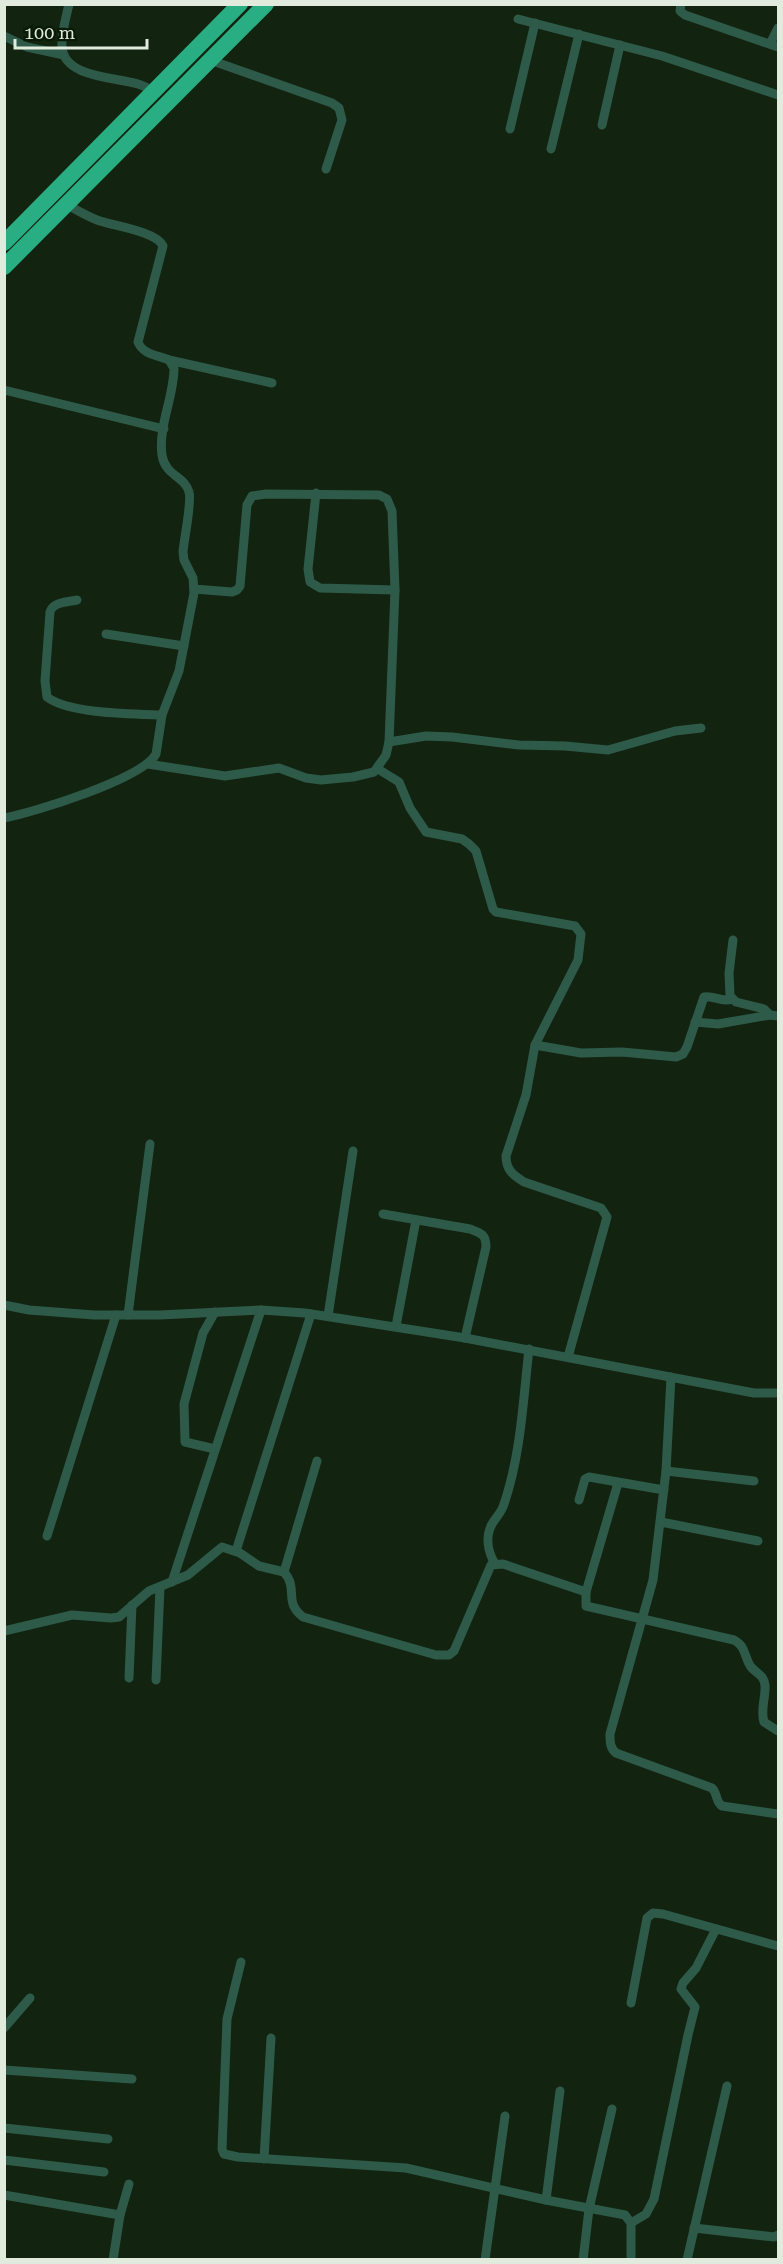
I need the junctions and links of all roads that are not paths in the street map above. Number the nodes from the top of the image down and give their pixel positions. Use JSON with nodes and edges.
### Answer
{"nodes":[{"id":1,"x":69,"y":4,"type":"edge"},
{"id":2,"x":240,"y":4,"type":"edge"},
{"id":3,"x":266,"y":4,"type":"edge"},
{"id":4,"x":681,"y":4,"type":"edge"},
{"id":5,"x":518,"y":19,"type":"dead end"},
{"id":6,"x":535,"y":23,"type":"junction"},
{"id":7,"x":778,"y":28,"type":"edge"},
{"id":8,"x":579,"y":34,"type":"junction"},
{"id":9,"x":4,"y":36,"type":"edge"},
{"id":10,"x":620,"y":45,"type":"junction"},
{"id":11,"x":774,"y":46,"type":"edge"},
{"id":12,"x":64,"y":55,"type":"junction"},
{"id":13,"x":210,"y":60,"type":"junction"},
{"id":14,"x":155,"y":91,"type":"junction"},
{"id":15,"x":778,"y":96,"type":"edge"},
{"id":16,"x":602,"y":125,"type":"dead end"},
{"id":17,"x":510,"y":129,"type":"dead end"},
{"id":18,"x":551,"y":149,"type":"dead end"},
{"id":19,"x":326,"y":169,"type":"dead end"},
{"id":20,"x":67,"y":205,"type":"junction"},
{"id":21,"x":4,"y":243,"type":"edge"},
{"id":22,"x":4,"y":267,"type":"edge"},
{"id":23,"x":169,"y":360,"type":"junction"},
{"id":24,"x":272,"y":383,"type":"dead end"},
{"id":25,"x":4,"y":390,"type":"edge"},
{"id":26,"x":164,"y":429,"type":"junction"},
{"id":27,"x":316,"y":493,"type":"junction"},
{"id":28,"x":194,"y":589,"type":"junction"},
{"id":29,"x":395,"y":590,"type":"junction"},
{"id":30,"x":77,"y":600,"type":"dead end"},
{"id":31,"x":106,"y":634,"type":"dead end"},
{"id":32,"x":184,"y":646,"type":"junction"},
{"id":33,"x":162,"y":715,"type":"junction"},
{"id":34,"x":701,"y":728,"type":"dead end"},
{"id":35,"x":389,"y":742,"type":"junction"},
{"id":36,"x":148,"y":764,"type":"junction"},
{"id":37,"x":378,"y":769,"type":"junction"},
{"id":38,"x":4,"y":818,"type":"edge"},
{"id":39,"x":733,"y":940,"type":"dead end"},
{"id":40,"x":732,"y":999,"type":"junction"},
{"id":41,"x":774,"y":1016,"type":"edge"},
{"id":42,"x":695,"y":1022,"type":"junction"},
{"id":43,"x":535,"y":1045,"type":"junction"},
{"id":44,"x":150,"y":1144,"type":"dead end"},
{"id":45,"x":353,"y":1151,"type":"dead end"},
{"id":46,"x":383,"y":1214,"type":"dead end"},
{"id":47,"x":416,"y":1220,"type":"junction"},
{"id":48,"x":4,"y":1305,"type":"edge"},
{"id":49,"x":261,"y":1310,"type":"junction"},
{"id":50,"x":215,"y":1312,"type":"junction"},
{"id":51,"x":311,"y":1314,"type":"junction"},
{"id":52,"x":116,"y":1315,"type":"junction"},
{"id":53,"x":128,"y":1315,"type":"junction"},
{"id":54,"x":328,"y":1316,"type":"junction"},
{"id":55,"x":396,"y":1326,"type":"junction"},
{"id":56,"x":465,"y":1338,"type":"junction"},
{"id":57,"x":529,"y":1349,"type":"junction"},
{"id":58,"x":568,"y":1357,"type":"junction"},
{"id":59,"x":670,"y":1377,"type":"junction"},
{"id":60,"x":778,"y":1383,"type":"edge"},
{"id":61,"x":777,"y":1393,"type":"edge"},
{"id":62,"x":215,"y":1449,"type":"junction"},
{"id":63,"x":317,"y":1461,"type":"dead end"},
{"id":64,"x":666,"y":1471,"type":"junction"},
{"id":65,"x":754,"y":1481,"type":"dead end"},
{"id":66,"x":618,"y":1483,"type":"junction"},
{"id":67,"x":664,"y":1490,"type":"junction"},
{"id":68,"x":579,"y":1500,"type":"dead end"},
{"id":69,"x":661,"y":1522,"type":"junction"},
{"id":70,"x":47,"y":1536,"type":"dead end"},
{"id":71,"x":758,"y":1541,"type":"dead end"},
{"id":72,"x":236,"y":1551,"type":"junction"},
{"id":73,"x":495,"y":1564,"type":"junction"},
{"id":74,"x":284,"y":1572,"type":"junction"},
{"id":75,"x":172,"y":1582,"type":"junction"},
{"id":76,"x":160,"y":1587,"type":"junction"},
{"id":77,"x":586,"y":1592,"type":"junction"},
{"id":78,"x":132,"y":1605,"type":"junction"},
{"id":79,"x":642,"y":1619,"type":"junction"},
{"id":80,"x":4,"y":1631,"type":"edge"},
{"id":81,"x":129,"y":1678,"type":"dead end"},
{"id":82,"x":156,"y":1680,"type":"dead end"},
{"id":83,"x":778,"y":1731,"type":"edge"},
{"id":84,"x":778,"y":1814,"type":"edge"},
{"id":85,"x":716,"y":1929,"type":"junction"},
{"id":86,"x":778,"y":1946,"type":"edge"},
{"id":87,"x":241,"y":1962,"type":"dead end"},
{"id":88,"x":30,"y":1998,"type":"dead end"},
{"id":89,"x":631,"y":2003,"type":"dead end"},
{"id":90,"x":4,"y":2028,"type":"edge"},
{"id":91,"x":271,"y":2038,"type":"dead end"},
{"id":92,"x":4,"y":2070,"type":"edge"},
{"id":93,"x":132,"y":2079,"type":"dead end"},
{"id":94,"x":726,"y":2086,"type":"dead end"},
{"id":95,"x":560,"y":2091,"type":"dead end"},
{"id":96,"x":612,"y":2109,"type":"dead end"},
{"id":97,"x":505,"y":2116,"type":"dead end"},
{"id":98,"x":4,"y":2128,"type":"edge"},
{"id":99,"x":108,"y":2139,"type":"dead end"},
{"id":100,"x":264,"y":2159,"type":"junction"},
{"id":101,"x":4,"y":2160,"type":"edge"},
{"id":102,"x":104,"y":2172,"type":"dead end"},
{"id":103,"x":129,"y":2184,"type":"dead end"},
{"id":104,"x":494,"y":2188,"type":"junction"},
{"id":105,"x":4,"y":2195,"type":"edge"},
{"id":106,"x":546,"y":2200,"type":"junction"},
{"id":107,"x":589,"y":2209,"type":"junction"},
{"id":108,"x":120,"y":2215,"type":"junction"},
{"id":109,"x":631,"y":2223,"type":"junction"},
{"id":110,"x":694,"y":2228,"type":"junction"},
{"id":111,"x":778,"y":2235,"type":"edge"},
{"id":112,"x":113,"y":2259,"type":"edge"},
{"id":113,"x":485,"y":2259,"type":"edge"},
{"id":114,"x":583,"y":2259,"type":"edge"},
{"id":115,"x":631,"y":2259,"type":"edge"},
{"id":116,"x":687,"y":2259,"type":"edge"}],
"edges":[{"from":1,"to":12,"type":"street"},
{"from":2,"to":14,"type":"highway"},
{"from":3,"to":13,"type":"highway"},
{"from":4,"to":11,"type":"street"},
{"from":5,"to":6,"type":"street"},
{"from":6,"to":8,"type":"street"},
{"from":6,"to":17,"type":"street"},
{"from":7,"to":11,"type":"street"},
{"from":8,"to":10,"type":"street"},
{"from":8,"to":18,"type":"street"},
{"from":9,"to":12,"type":"street"},
{"from":10,"to":15,"type":"street"},
{"from":10,"to":16,"type":"street"},
{"from":12,"to":14,"type":"street"},
{"from":13,"to":19,"type":"street"},
{"from":13,"to":20,"type":"highway"},
{"from":14,"to":21,"type":"highway"},
{"from":20,"to":22,"type":"highway"},
{"from":20,"to":23,"type":"street"},
{"from":23,"to":24,"type":"street"},
{"from":23,"to":26,"type":"street"},
{"from":25,"to":26,"type":"street"},
{"from":26,"to":28,"type":"street"},
{"from":27,"to":28,"type":"street"},
{"from":27,"to":29,"type":"street"},
{"from":27,"to":29,"type":"street"},
{"from":28,"to":32,"type":"street"},
{"from":29,"to":35,"type":"street"},
{"from":30,"to":33,"type":"street"},
{"from":31,"to":32,"type":"street"},
{"from":32,"to":33,"type":"street"},
{"from":33,"to":36,"type":"street"},
{"from":34,"to":35,"type":"street"},
{"from":35,"to":37,"type":"street"},
{"from":36,"to":37,"type":"street"},
{"from":36,"to":38,"type":"street"},
{"from":37,"to":43,"type":"street"},
{"from":39,"to":40,"type":"street"},
{"from":40,"to":41,"type":"street"},
{"from":40,"to":42,"type":"street"},
{"from":41,"to":42,"type":"street"},
{"from":42,"to":43,"type":"street"},
{"from":43,"to":58,"type":"street"},
{"from":44,"to":53,"type":"street"},
{"from":45,"to":54,"type":"street"},
{"from":46,"to":47,"type":"street"},
{"from":47,"to":55,"type":"street"},
{"from":47,"to":56,"type":"street"},
{"from":48,"to":52,"type":"street"},
{"from":49,"to":50,"type":"street"},
{"from":49,"to":51,"type":"street"},
{"from":49,"to":62,"type":"street"},
{"from":50,"to":53,"type":"street"},
{"from":50,"to":62,"type":"street"},
{"from":51,"to":54,"type":"street"},
{"from":51,"to":72,"type":"street"},
{"from":52,"to":53,"type":"street"},
{"from":52,"to":70,"type":"street"},
{"from":54,"to":55,"type":"street"},
{"from":55,"to":56,"type":"street"},
{"from":56,"to":57,"type":"street"},
{"from":57,"to":58,"type":"street"},
{"from":57,"to":73,"type":"street"},
{"from":58,"to":59,"type":"street"},
{"from":59,"to":61,"type":"street"},
{"from":59,"to":64,"type":"street"},
{"from":60,"to":61,"type":"street"},
{"from":62,"to":75,"type":"street"},
{"from":63,"to":74,"type":"street"},
{"from":64,"to":65,"type":"street"},
{"from":64,"to":67,"type":"street"},
{"from":66,"to":67,"type":"street"},
{"from":66,"to":68,"type":"street"},
{"from":66,"to":77,"type":"street"},
{"from":67,"to":69,"type":"street"},
{"from":69,"to":71,"type":"street"},
{"from":69,"to":79,"type":"street"},
{"from":72,"to":74,"type":"street"},
{"from":72,"to":75,"type":"street"},
{"from":73,"to":74,"type":"street"},
{"from":73,"to":77,"type":"street"},
{"from":75,"to":76,"type":"street"},
{"from":76,"to":78,"type":"street"},
{"from":76,"to":82,"type":"street"},
{"from":77,"to":79,"type":"street"},
{"from":78,"to":80,"type":"street"},
{"from":78,"to":81,"type":"street"},
{"from":79,"to":83,"type":"street"},
{"from":79,"to":84,"type":"street"},
{"from":85,"to":86,"type":"street"},
{"from":85,"to":89,"type":"street"},
{"from":85,"to":109,"type":"street"},
{"from":87,"to":100,"type":"street"},
{"from":88,"to":90,"type":"street"},
{"from":91,"to":100,"type":"street"},
{"from":92,"to":93,"type":"street"},
{"from":94,"to":110,"type":"street"},
{"from":95,"to":106,"type":"street"},
{"from":96,"to":107,"type":"street"},
{"from":97,"to":104,"type":"street"},
{"from":98,"to":99,"type":"street"},
{"from":100,"to":104,"type":"street"},
{"from":101,"to":102,"type":"street"},
{"from":103,"to":108,"type":"street"},
{"from":104,"to":106,"type":"street"},
{"from":104,"to":113,"type":"street"},
{"from":105,"to":108,"type":"street"},
{"from":106,"to":107,"type":"street"},
{"from":107,"to":109,"type":"street"},
{"from":107,"to":114,"type":"street"},
{"from":108,"to":112,"type":"street"},
{"from":109,"to":115,"type":"street"},
{"from":110,"to":111,"type":"street"},
{"from":110,"to":116,"type":"street"}]}
